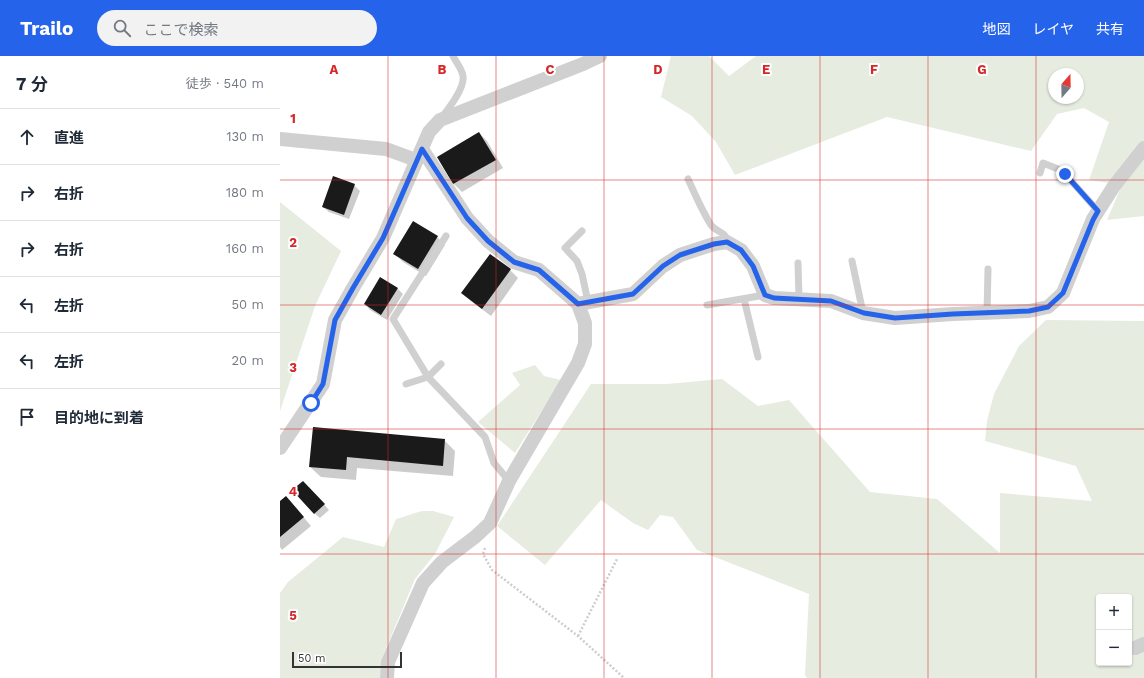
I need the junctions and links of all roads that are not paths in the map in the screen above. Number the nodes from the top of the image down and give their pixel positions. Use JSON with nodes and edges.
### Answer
{"nodes":[{"id":1,"x":453,"y":56,"type":"edge"},
{"id":2,"x":600,"y":56,"type":"edge"},
{"id":3,"x":581,"y":60,"type":"edge"},
{"id":4,"x":440,"y":120,"type":"junction"},
{"id":5,"x":280,"y":139,"type":"edge"},
{"id":6,"x":1144,"y":148,"type":"edge"},
{"id":7,"x":419,"y":154,"type":"junction"},
{"id":8,"x":1040,"y":173,"type":"dead end"},
{"id":9,"x":688,"y":179,"type":"dead end"},
{"id":10,"x":1098,"y":211,"type":"junction"},
{"id":11,"x":582,"y":231,"type":"dead end"},
{"id":12,"x":446,"y":236,"type":"dead end"},
{"id":13,"x":727,"y":242,"type":"junction"},
{"id":14,"x":852,"y":261,"type":"dead end"},
{"id":15,"x":798,"y":263,"type":"dead end"},
{"id":16,"x":988,"y":269,"type":"dead end"},
{"id":17,"x":765,"y":295,"type":"junction"},
{"id":18,"x":744,"y":299,"type":"junction"},
{"id":19,"x":799,"y":299,"type":"junction"},
{"id":20,"x":583,"y":303,"type":"junction"},
{"id":21,"x":707,"y":305,"type":"dead end"},
{"id":22,"x":864,"y":313,"type":"junction"},
{"id":23,"x":987,"y":313,"type":"junction"},
{"id":24,"x":758,"y":357,"type":"dead end"},
{"id":25,"x":441,"y":364,"type":"dead end"},
{"id":26,"x":428,"y":377,"type":"junction"},
{"id":27,"x":406,"y":384,"type":"dead end"},
{"id":28,"x":280,"y":448,"type":"edge"},
{"id":29,"x":510,"y":482,"type":"junction"},
{"id":30,"x":388,"y":678,"type":"edge"}],
"edges":[{"from":1,"to":4,"type":"lane"},
{"from":2,"to":3,"type":"street"},
{"from":3,"to":4,"type":"street"},
{"from":4,"to":7,"type":"street"},
{"from":5,"to":7,"type":"street"},
{"from":6,"to":10,"type":"street"},
{"from":7,"to":20,"type":"street"},
{"from":7,"to":28,"type":"street"},
{"from":8,"to":10,"type":"lane"},
{"from":9,"to":13,"type":"lane"},
{"from":10,"to":23,"type":"street"},
{"from":11,"to":20,"type":"lane"},
{"from":12,"to":26,"type":"lane"},
{"from":13,"to":17,"type":"street"},
{"from":13,"to":20,"type":"street"},
{"from":14,"to":22,"type":"lane"},
{"from":15,"to":19,"type":"lane"},
{"from":16,"to":23,"type":"lane"},
{"from":17,"to":18,"type":"lane"},
{"from":17,"to":19,"type":"street"},
{"from":18,"to":21,"type":"lane"},
{"from":18,"to":24,"type":"lane"},
{"from":19,"to":22,"type":"street"},
{"from":20,"to":29,"type":"street"},
{"from":22,"to":23,"type":"street"},
{"from":25,"to":26,"type":"lane"},
{"from":26,"to":27,"type":"lane"},
{"from":26,"to":29,"type":"lane"},
{"from":29,"to":30,"type":"street"}]}
